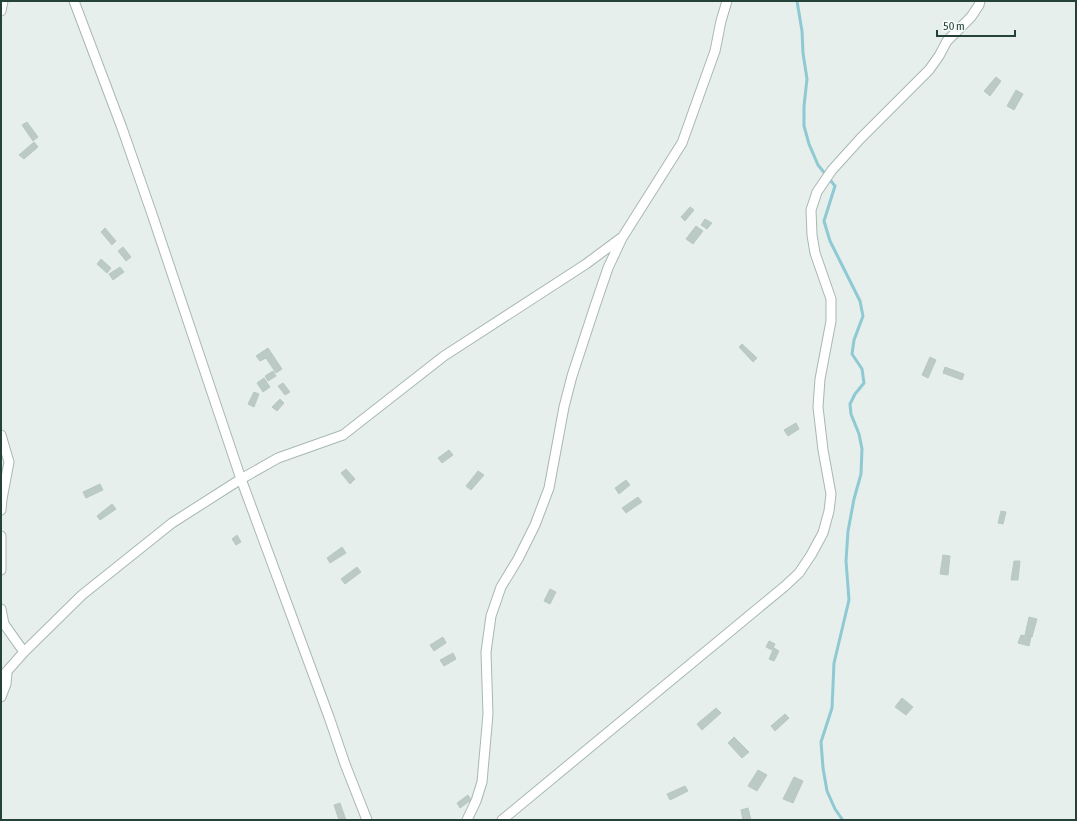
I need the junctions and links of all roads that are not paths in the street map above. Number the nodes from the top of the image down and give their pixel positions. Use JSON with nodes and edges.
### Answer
{"nodes":[{"id":1,"x":3,"y":1,"type":"edge"},
{"id":2,"x":74,"y":1,"type":"edge"},
{"id":3,"x":727,"y":1,"type":"edge"},
{"id":4,"x":980,"y":1,"type":"edge"},
{"id":5,"x":1,"y":11,"type":"edge"},
{"id":6,"x":622,"y":238,"type":"junction"},
{"id":7,"x":1,"y":435,"type":"edge"},
{"id":8,"x":241,"y":479,"type":"junction"},
{"id":9,"x":1,"y":510,"type":"edge"},
{"id":10,"x":1,"y":536,"type":"edge"},
{"id":11,"x":1,"y":570,"type":"edge"},
{"id":12,"x":1,"y":609,"type":"edge"},
{"id":13,"x":24,"y":652,"type":"junction"},
{"id":14,"x":4,"y":675,"type":"edge"},
{"id":15,"x":1,"y":697,"type":"edge"},
{"id":16,"x":367,"y":820,"type":"edge"},
{"id":17,"x":467,"y":820,"type":"edge"},
{"id":18,"x":502,"y":820,"type":"edge"}],
"edges":[{"from":1,"to":5,"type":"street"},
{"from":2,"to":8,"type":"street"},
{"from":3,"to":6,"type":"street"},
{"from":4,"to":18,"type":"street"},
{"from":6,"to":8,"type":"street"},
{"from":6,"to":17,"type":"street"},
{"from":7,"to":9,"type":"street"},
{"from":8,"to":13,"type":"street"},
{"from":8,"to":16,"type":"street"},
{"from":10,"to":11,"type":"street"},
{"from":12,"to":13,"type":"street"},
{"from":13,"to":14,"type":"street"},
{"from":14,"to":15,"type":"street"}]}
